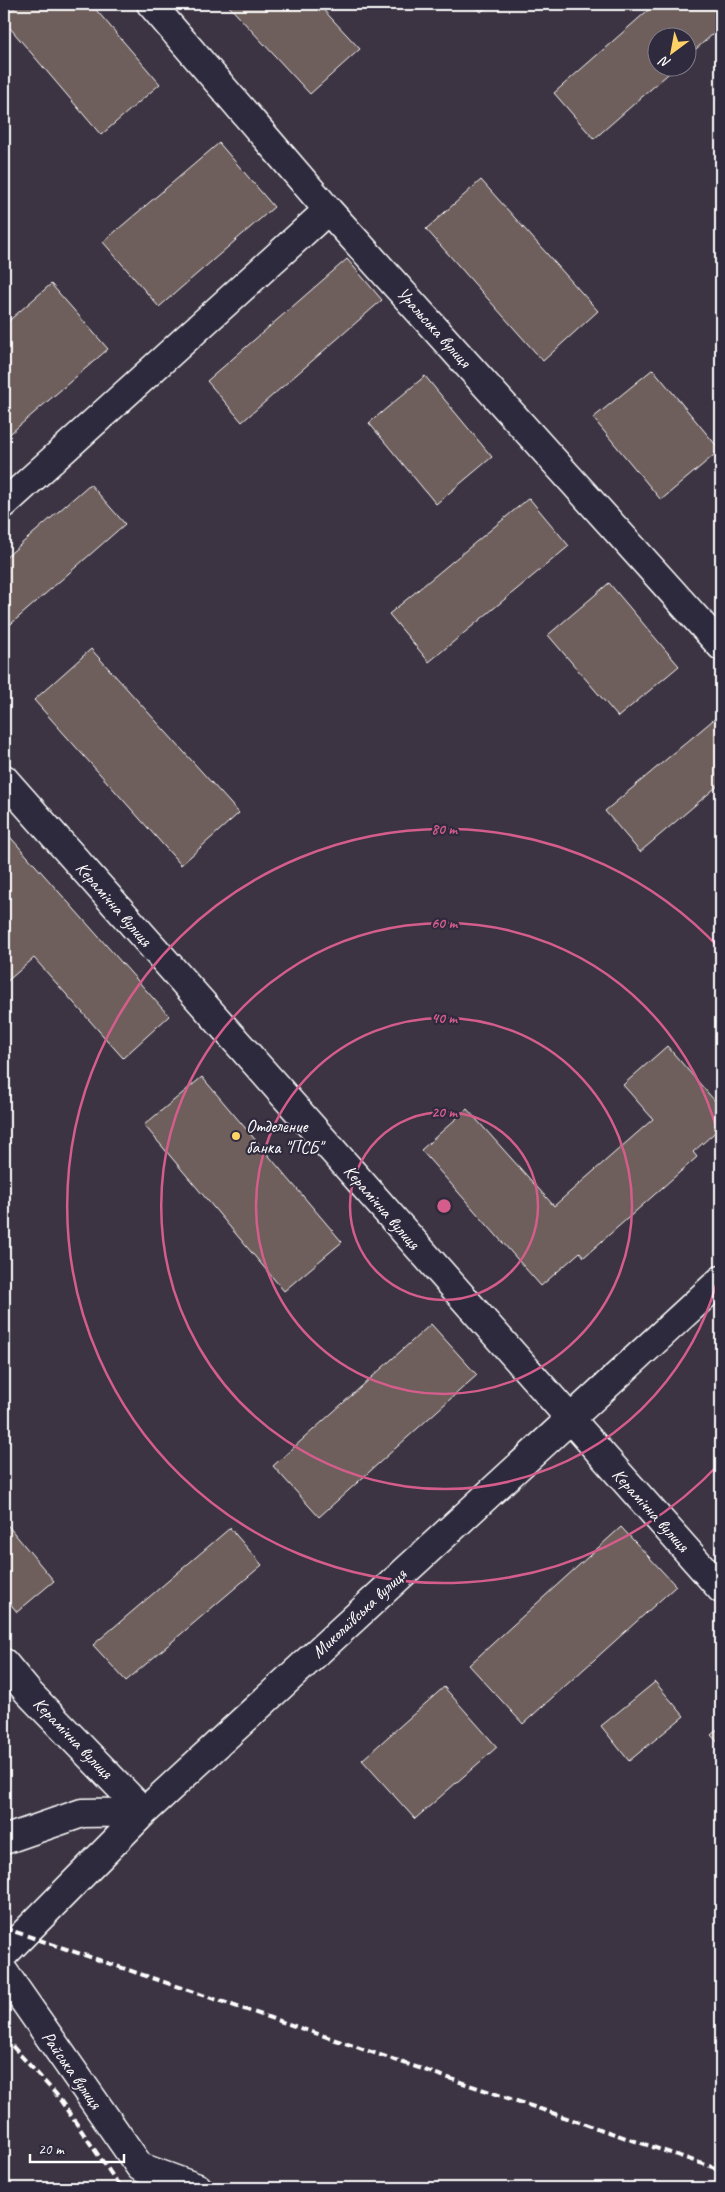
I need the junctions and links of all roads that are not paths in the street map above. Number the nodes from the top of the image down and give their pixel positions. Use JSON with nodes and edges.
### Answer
{"nodes":[{"id":1,"x":151,"y":4,"type":"edge"},
{"id":2,"x":328,"y":210,"type":"junction"},
{"id":3,"x":4,"y":504,"type":"edge"},
{"id":4,"x":721,"y":646,"type":"edge"},
{"id":5,"x":4,"y":780,"type":"edge"},
{"id":6,"x":721,"y":1280,"type":"edge"},
{"id":7,"x":569,"y":1419,"type":"junction"},
{"id":8,"x":721,"y":1589,"type":"edge"},
{"id":9,"x":4,"y":1663,"type":"edge"},
{"id":10,"x":144,"y":1812,"type":"junction"},
{"id":11,"x":4,"y":1840,"type":"edge"},
{"id":12,"x":4,"y":1954,"type":"edge"},
{"id":13,"x":4,"y":1972,"type":"edge"},
{"id":14,"x":144,"y":2178,"type":"edge"},
{"id":15,"x":198,"y":2188,"type":"edge"}],
"edges":[{"from":1,"to":2,"type":"street","name":"Уральська вулиця"},
{"from":2,"to":3,"type":"street"},
{"from":2,"to":4,"type":"street","name":"Уральська вулиця"},
{"from":5,"to":7,"type":"street","name":"Керамічна вулиця"},
{"from":6,"to":7,"type":"street","name":"Миколаївська вулиця"},
{"from":7,"to":8,"type":"street","name":"Керамічна вулиця"},
{"from":7,"to":10,"type":"street","name":"Миколаївська вулиця"},
{"from":9,"to":10,"type":"street","name":"Керамічна вулиця"},
{"from":10,"to":11,"type":"street"},
{"from":10,"to":12,"type":"street","name":"Миколаївська вулиця"},
{"from":13,"to":14,"type":"street","name":"Райська вулиця"},
{"from":14,"to":15,"type":"street","name":"Райська вулиця"}]}
